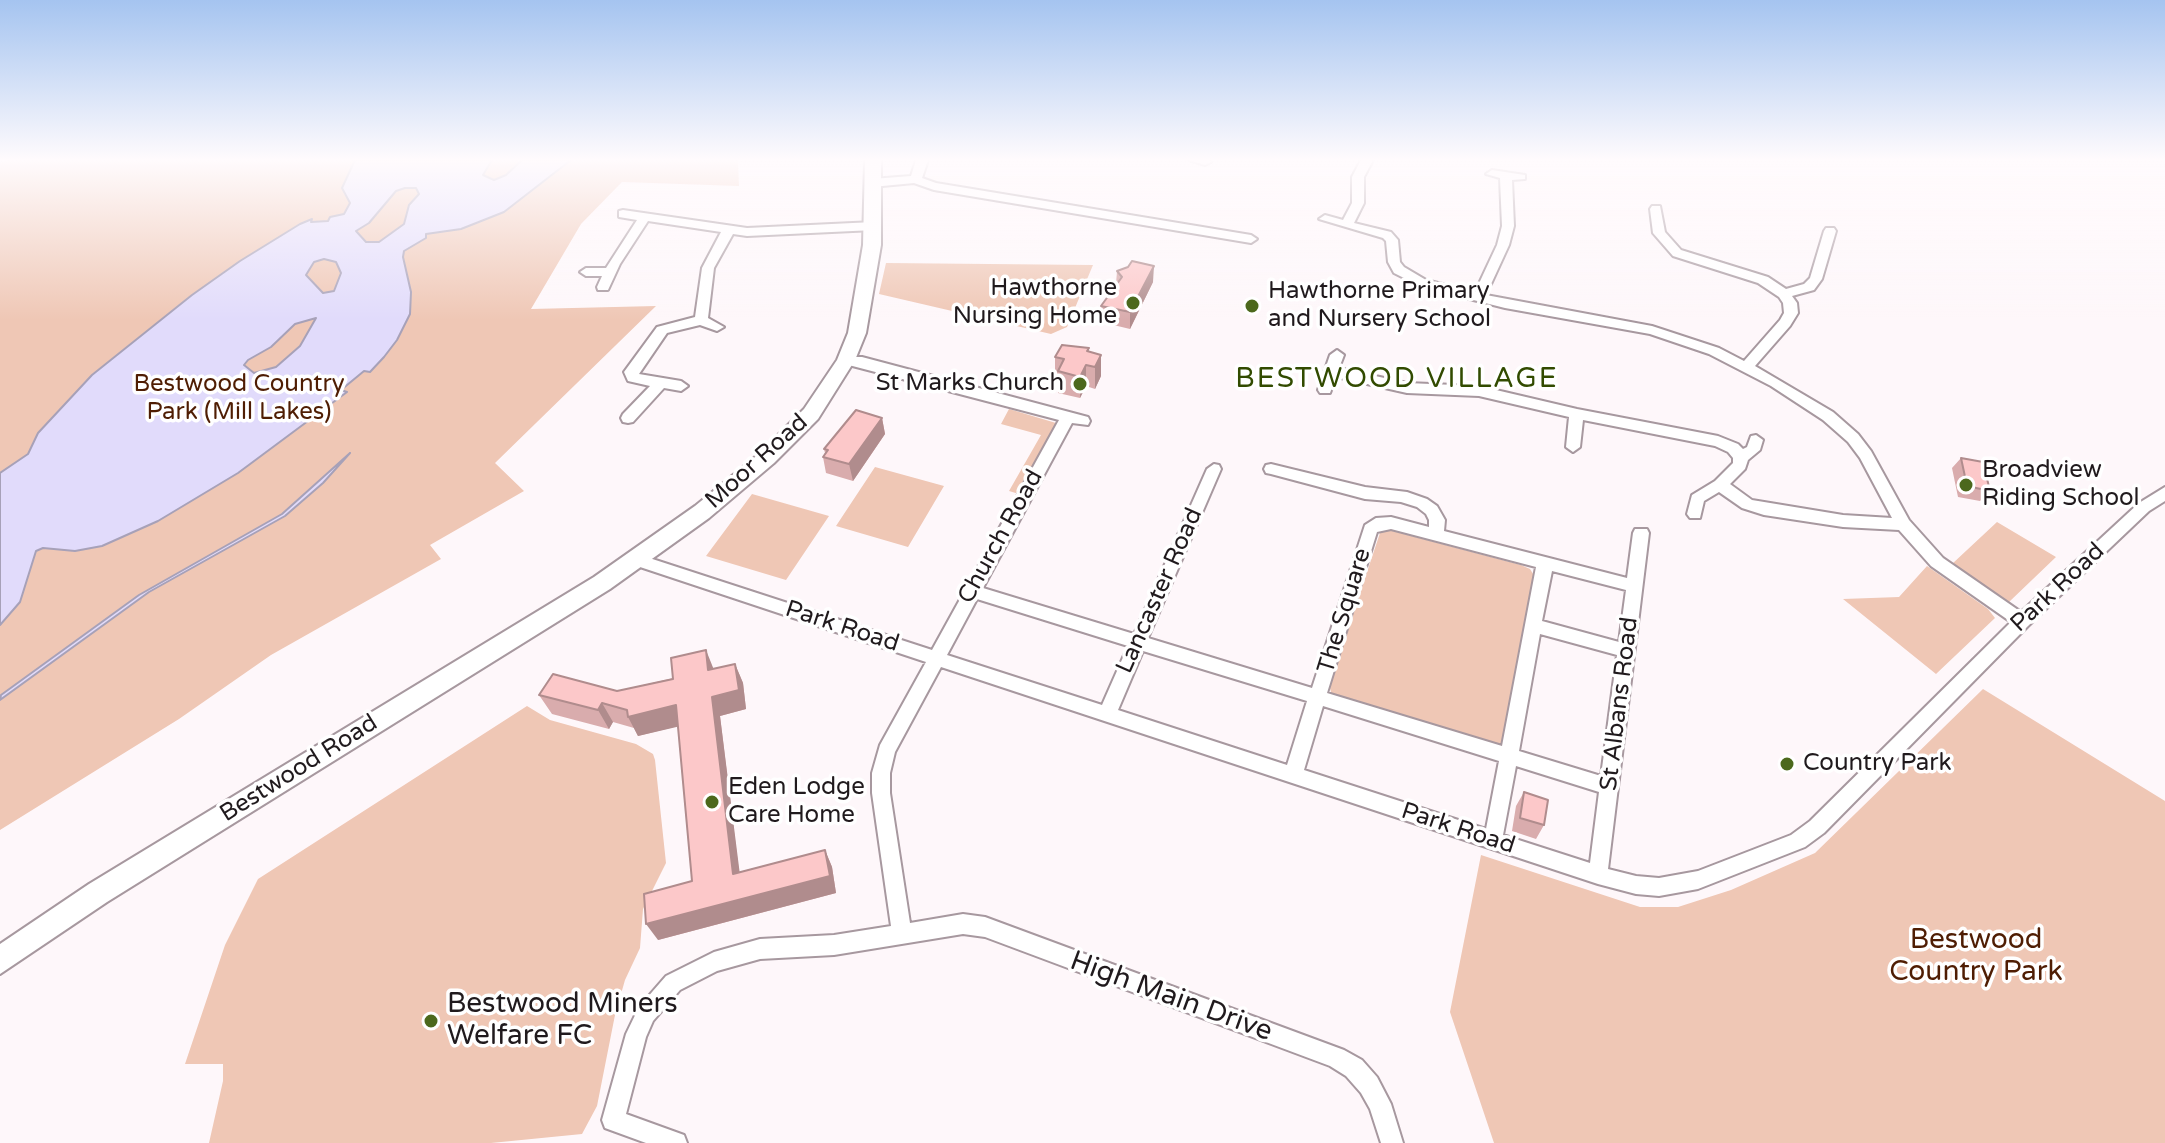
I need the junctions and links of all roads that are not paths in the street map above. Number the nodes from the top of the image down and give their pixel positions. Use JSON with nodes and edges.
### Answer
{"nodes":[{"id":1,"x":873,"y":213,"type":"edge"},
{"id":2,"x":1098,"y":213,"type":"edge"},
{"id":3,"x":1353,"y":213,"type":"edge"},
{"id":4,"x":1508,"y":213,"type":"edge"},
{"id":5,"x":623,"y":214,"type":"dead end"},
{"id":6,"x":1641,"y":216,"type":"dead end"},
{"id":7,"x":645,"y":217,"type":"junction"},
{"id":8,"x":1325,"y":219,"type":"dead end"},
{"id":9,"x":1347,"y":224,"type":"junction"},
{"id":10,"x":874,"y":226,"type":"junction"},
{"id":11,"x":728,"y":231,"type":"junction"},
{"id":12,"x":1830,"y":231,"type":"dead end"},
{"id":13,"x":1251,"y":239,"type":"dead end"},
{"id":14,"x":586,"y":272,"type":"dead end"},
{"id":15,"x":610,"y":272,"type":"junction"},
{"id":16,"x":603,"y":287,"type":"dead end"},
{"id":17,"x":1784,"y":294,"type":"junction"},
{"id":18,"x":1479,"y":297,"type":"junction"},
{"id":19,"x":701,"y":320,"type":"junction"},
{"id":20,"x":717,"y":327,"type":"dead end"},
{"id":21,"x":1337,"y":355,"type":"dead end"},
{"id":22,"x":846,"y":360,"type":"junction"},
{"id":23,"x":1747,"y":366,"type":"junction"},
{"id":24,"x":1331,"y":371,"type":"junction"},
{"id":25,"x":661,"y":383,"type":"junction"},
{"id":26,"x":681,"y":386,"type":"dead end"},
{"id":27,"x":1325,"y":390,"type":"dead end"},
{"id":28,"x":1577,"y":414,"type":"junction"},
{"id":29,"x":628,"y":418,"type":"dead end"},
{"id":30,"x":1756,"y":440,"type":"dead end"},
{"id":31,"x":1573,"y":447,"type":"dead end"},
{"id":32,"x":1741,"y":457,"type":"junction"},
{"id":33,"x":1214,"y":469,"type":"dead end"},
{"id":34,"x":1271,"y":469,"type":"dead end"},
{"id":35,"x":1720,"y":485,"type":"junction"},
{"id":36,"x":2165,"y":493,"type":"edge"},
{"id":37,"x":1695,"y":514,"type":"dead end"},
{"id":38,"x":1903,"y":524,"type":"junction"},
{"id":39,"x":1641,"y":533,"type":"dead end"},
{"id":40,"x":1436,"y":535,"type":"junction"},
{"id":41,"x":637,"y":560,"type":"junction"},
{"id":42,"x":1545,"y":563,"type":"junction"},
{"id":43,"x":602,"y":583,"type":"joint"},
{"id":44,"x":1634,"y":586,"type":"junction"},
{"id":45,"x":972,"y":591,"type":"junction"},
{"id":46,"x":2022,"y":621,"type":"junction"},
{"id":47,"x":1533,"y":625,"type":"junction"},
{"id":48,"x":1138,"y":642,"type":"junction"},
{"id":49,"x":1626,"y":651,"type":"junction"},
{"id":50,"x":935,"y":657,"type":"junction"},
{"id":51,"x":1317,"y":697,"type":"junction"},
{"id":52,"x":1107,"y":714,"type":"junction"},
{"id":53,"x":1509,"y":756,"type":"junction"},
{"id":54,"x":1293,"y":775,"type":"junction"},
{"id":55,"x":1609,"y":787,"type":"junction"},
{"id":56,"x":1493,"y":840,"type":"junction"},
{"id":57,"x":1598,"y":875,"type":"junction"},
{"id":58,"x":902,"y":934,"type":"junction"},
{"id":59,"x":0,"y":960,"type":"edge"},
{"id":60,"x":676,"y":1143,"type":"edge"},
{"id":61,"x":1392,"y":1143,"type":"edge"}],
"edges":[{"from":1,"to":10,"type":"main road","name":"Moor Road"},
{"from":2,"to":13,"type":"street"},
{"from":3,"to":9,"type":"street"},
{"from":4,"to":18,"type":"street"},
{"from":5,"to":7,"type":"street"},
{"from":6,"to":17,"type":"street"},
{"from":7,"to":11,"type":"street"},
{"from":7,"to":15,"type":"street"},
{"from":8,"to":9,"type":"street"},
{"from":9,"to":18,"type":"street"},
{"from":10,"to":11,"type":"street"},
{"from":10,"to":22,"type":"main road","name":"Moor Road"},
{"from":11,"to":19,"type":"street"},
{"from":12,"to":17,"type":"street"},
{"from":14,"to":15,"type":"street"},
{"from":15,"to":16,"type":"street"},
{"from":17,"to":23,"type":"street"},
{"from":18,"to":23,"type":"street"},
{"from":19,"to":20,"type":"street"},
{"from":19,"to":25,"type":"street"},
{"from":21,"to":24,"type":"street"},
{"from":22,"to":41,"type":"main road","name":"Moor Road"},
{"from":22,"to":45,"type":"street","name":"Church Road"},
{"from":23,"to":38,"type":"street"},
{"from":24,"to":27,"type":"street"},
{"from":24,"to":28,"type":"street"},
{"from":25,"to":26,"type":"street"},
{"from":25,"to":29,"type":"street"},
{"from":28,"to":31,"type":"street"},
{"from":28,"to":32,"type":"street"},
{"from":30,"to":32,"type":"street"},
{"from":32,"to":35,"type":"street"},
{"from":33,"to":48,"type":"street","name":"Lancaster Road"},
{"from":34,"to":40,"type":"street"},
{"from":35,"to":37,"type":"street"},
{"from":35,"to":38,"type":"street"},
{"from":36,"to":46,"type":"street","name":"Park Road"},
{"from":38,"to":46,"type":"street"},
{"from":39,"to":44,"type":"street","name":"St Albans Road"},
{"from":40,"to":42,"type":"street","name":"The Square"},
{"from":40,"to":51,"type":"street","name":"The Square"},
{"from":41,"to":43,"type":"main road","name":"Moor Road"},
{"from":41,"to":50,"type":"street","name":"Park Road"},
{"from":42,"to":44,"type":"street","name":"The Square"},
{"from":42,"to":47,"type":"street"},
{"from":43,"to":59,"type":"main road","name":"Bestwood Road"},
{"from":44,"to":49,"type":"street","name":"St Albans Road"},
{"from":45,"to":48,"type":"street"},
{"from":45,"to":50,"type":"street","name":"Church Road"},
{"from":46,"to":57,"type":"street","name":"Park Road"},
{"from":47,"to":49,"type":"street"},
{"from":47,"to":53,"type":"street"},
{"from":48,"to":51,"type":"street"},
{"from":48,"to":52,"type":"street","name":"Lancaster Road"},
{"from":49,"to":55,"type":"street","name":"St Albans Road"},
{"from":50,"to":52,"type":"street","name":"Park Road"},
{"from":50,"to":58,"type":"street"},
{"from":51,"to":53,"type":"street"},
{"from":51,"to":54,"type":"street","name":"The Square"},
{"from":52,"to":54,"type":"street","name":"Park Road"},
{"from":53,"to":55,"type":"street"},
{"from":53,"to":56,"type":"street"},
{"from":54,"to":56,"type":"street","name":"Park Road"},
{"from":55,"to":57,"type":"street","name":"St Albans Road"},
{"from":56,"to":57,"type":"street","name":"Park Road"},
{"from":58,"to":60,"type":"street","name":"High Main Drive"},
{"from":58,"to":61,"type":"street","name":"High Main Drive"}]}
